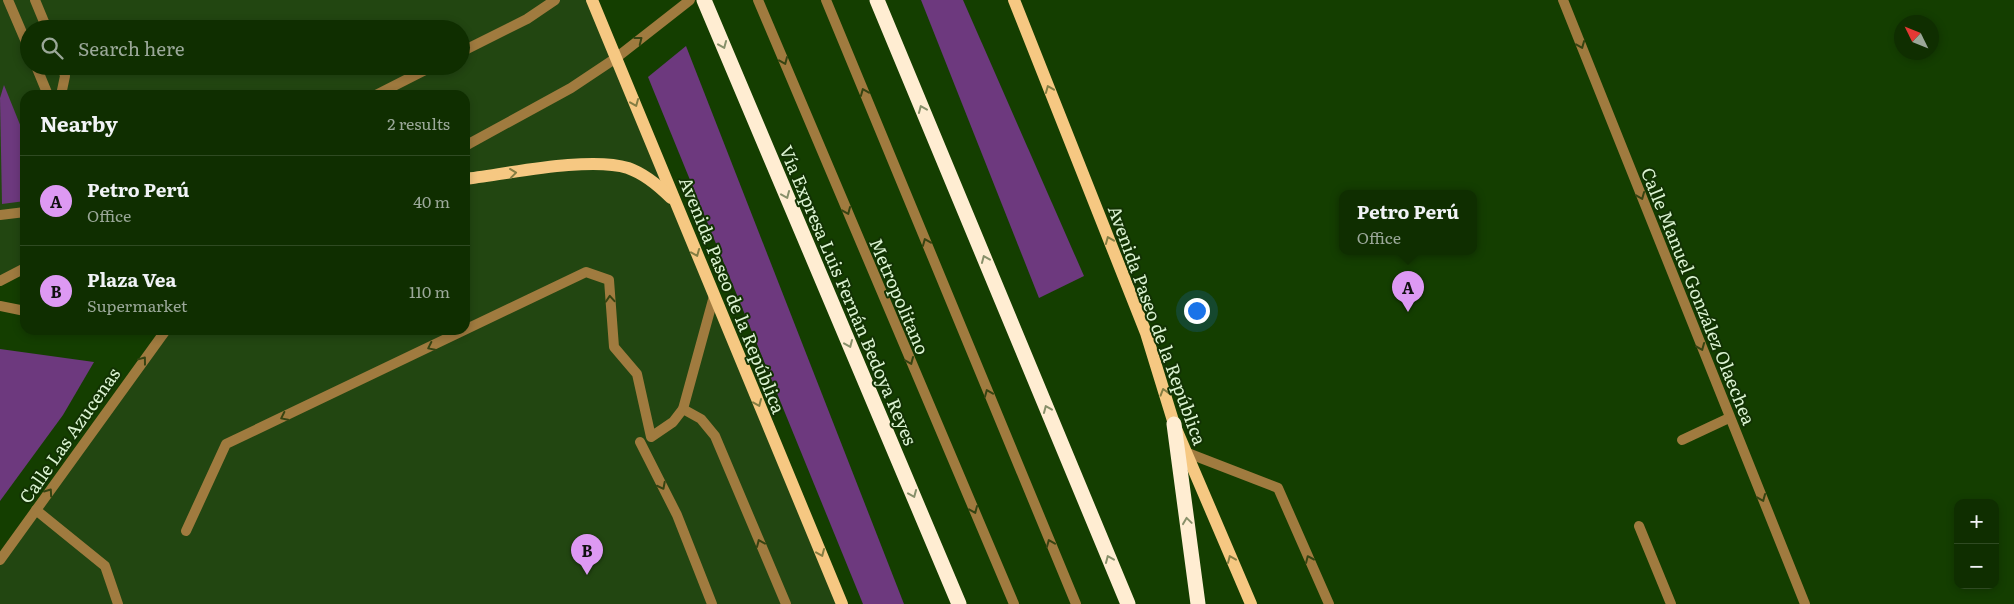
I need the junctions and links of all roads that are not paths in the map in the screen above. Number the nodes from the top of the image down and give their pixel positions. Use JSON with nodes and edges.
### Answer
{"nodes":[{"id":1,"x":8,"y":0,"type":"edge"},
{"id":2,"x":36,"y":0,"type":"edge"},
{"id":3,"x":555,"y":0,"type":"edge"},
{"id":4,"x":592,"y":0,"type":"edge"},
{"id":5,"x":690,"y":0,"type":"edge"},
{"id":6,"x":704,"y":0,"type":"edge"},
{"id":7,"x":758,"y":0,"type":"edge"},
{"id":8,"x":826,"y":0,"type":"edge"},
{"id":9,"x":877,"y":0,"type":"edge"},
{"id":10,"x":1014,"y":0,"type":"edge"},
{"id":11,"x":1563,"y":0,"type":"edge"},
{"id":12,"x":44,"y":20,"type":"edge"},
{"id":13,"x":20,"y":28,"type":"edge"},
{"id":14,"x":470,"y":48,"type":"edge"},
{"id":15,"x":616,"y":58,"type":"junction"},
{"id":16,"x":40,"y":75,"type":"edge"},
{"id":17,"x":65,"y":75,"type":"edge"},
{"id":18,"x":415,"y":75,"type":"edge"},
{"id":19,"x":46,"y":90,"type":"edge"},
{"id":20,"x":62,"y":90,"type":"edge"},
{"id":21,"x":386,"y":90,"type":"edge"},
{"id":22,"x":470,"y":143,"type":"edge"},
{"id":23,"x":470,"y":178,"type":"edge"},
{"id":24,"x":675,"y":202,"type":"junction"},
{"id":25,"x":20,"y":213,"type":"edge"},
{"id":26,"x":0,"y":215,"type":"edge"},
{"id":27,"x":20,"y":271,"type":"edge"},
{"id":28,"x":0,"y":281,"type":"edge"},
{"id":29,"x":714,"y":296,"type":"junction"},
{"id":30,"x":0,"y":306,"type":"edge"},
{"id":31,"x":20,"y":310,"type":"edge"},
{"id":32,"x":470,"y":327,"type":"edge"},
{"id":33,"x":162,"y":335,"type":"edge"},
{"id":34,"x":454,"y":335,"type":"edge"},
{"id":35,"x":683,"y":409,"type":"junction"},
{"id":36,"x":1730,"y":418,"type":"junction"},
{"id":37,"x":1174,"y":424,"type":"junction"},
{"id":38,"x":1682,"y":440,"type":"dead end"},
{"id":39,"x":640,"y":442,"type":"dead end"},
{"id":40,"x":1186,"y":452,"type":"junction"},
{"id":41,"x":36,"y":510,"type":"junction"},
{"id":42,"x":1639,"y":526,"type":"dead end"},
{"id":43,"x":186,"y":531,"type":"dead end"},
{"id":44,"x":0,"y":560,"type":"edge"},
{"id":45,"x":118,"y":604,"type":"edge"},
{"id":46,"x":712,"y":604,"type":"edge"},
{"id":47,"x":786,"y":604,"type":"edge"},
{"id":48,"x":842,"y":604,"type":"edge"},
{"id":49,"x":959,"y":604,"type":"edge"},
{"id":50,"x":1014,"y":604,"type":"edge"},
{"id":51,"x":1076,"y":604,"type":"edge"},
{"id":52,"x":1128,"y":604,"type":"edge"},
{"id":53,"x":1198,"y":604,"type":"edge"},
{"id":54,"x":1251,"y":604,"type":"edge"},
{"id":55,"x":1328,"y":604,"type":"edge"},
{"id":56,"x":1671,"y":604,"type":"edge"},
{"id":57,"x":1805,"y":604,"type":"edge"}],
"edges":[{"from":1,"to":13,"type":"street"},
{"from":2,"to":12,"type":"street"},
{"from":3,"to":14,"type":"street"},
{"from":4,"to":15,"type":"main road","name":"Avenida Paseo de la República"},
{"from":15,"to":5,"type":"street","one_way":true},
{"from":6,"to":49,"type":"highway","name":"Vía Expresa Luis Fernán Bedoya Reyes","one_way":true},
{"from":7,"to":50,"type":"street","name":"Metropolitano","one_way":true},
{"from":51,"to":8,"type":"street","one_way":true},
{"from":52,"to":9,"type":"highway","one_way":true},
{"from":37,"to":10,"type":"main road","name":"Avenida Paseo de la República","one_way":true},
{"from":11,"to":36,"type":"street","name":"Calle Manuel González Olaechea","one_way":true},
{"from":15,"to":22,"type":"street"},
{"from":15,"to":24,"type":"main road","name":"Avenida Paseo de la República","one_way":true},
{"from":16,"to":19,"type":"street"},
{"from":17,"to":20,"type":"street"},
{"from":18,"to":21,"type":"street"},
{"from":23,"to":24,"type":"main road","one_way":true},
{"from":24,"to":29,"type":"main road","name":"Avenida Paseo de la República","one_way":true},
{"from":25,"to":26,"type":"street"},
{"from":27,"to":28,"type":"street"},
{"from":29,"to":35,"type":"street"},
{"from":29,"to":48,"type":"main road","name":"Avenida Paseo de la República","one_way":true},
{"from":30,"to":31,"type":"street"},
{"from":35,"to":32,"type":"street","one_way":true},
{"from":41,"to":33,"type":"street","name":"Calle Las Azucenas","one_way":true},
{"from":34,"to":43,"type":"street","one_way":true},
{"from":47,"to":35,"type":"street","one_way":true},
{"from":36,"to":38,"type":"street"},
{"from":36,"to":57,"type":"street","name":"Calle Manuel González Olaechea","one_way":true},
{"from":37,"to":40,"type":"main road","name":"Avenida Paseo de la República"},
{"from":53,"to":37,"type":"highway","one_way":true},
{"from":39,"to":46,"type":"street","one_way":true},
{"from":54,"to":40,"type":"main road","name":"Avenida Paseo de la República","one_way":true},
{"from":55,"to":40,"type":"street","one_way":true},
{"from":41,"to":44,"type":"street","name":"Calle Las Azucenas"},
{"from":41,"to":45,"type":"street"},
{"from":42,"to":56,"type":"street"}]}
